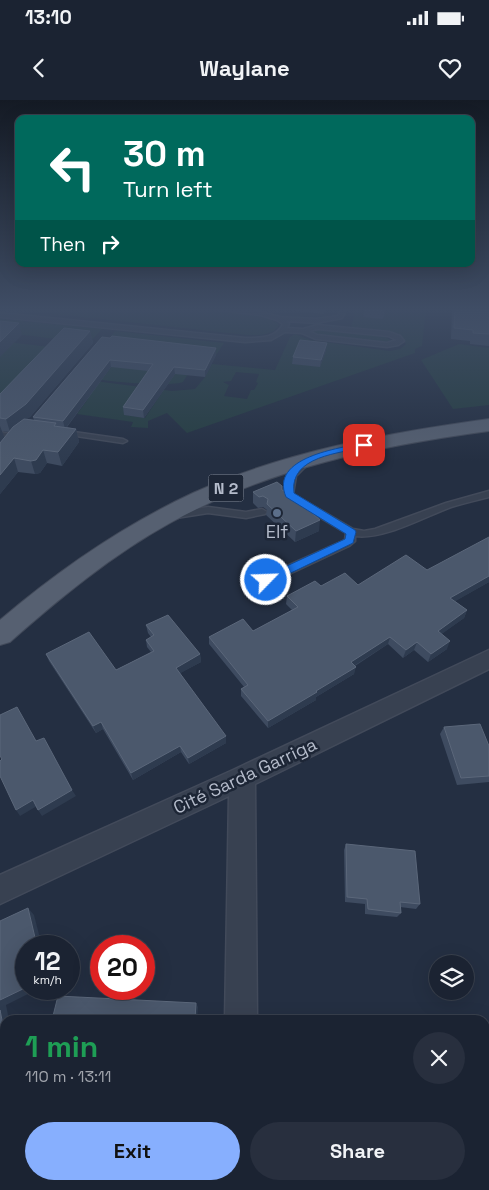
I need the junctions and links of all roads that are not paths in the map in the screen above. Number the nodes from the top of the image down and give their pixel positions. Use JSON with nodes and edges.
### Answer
{"nodes":[{"id":1,"x":489,"y":425,"type":"edge"},
{"id":2,"x":54,"y":431,"type":"edge"},
{"id":3,"x":0,"y":434,"type":"edge"},
{"id":4,"x":123,"y":441,"type":"dead end"},
{"id":5,"x":6,"y":445,"type":"edge"},
{"id":6,"x":312,"y":458,"type":"junction"},
{"id":7,"x":489,"y":494,"type":"edge"},
{"id":8,"x":262,"y":512,"type":"edge"},
{"id":9,"x":162,"y":517,"type":"junction"},
{"id":10,"x":351,"y":532,"type":"junction"},
{"id":11,"x":266,"y":580,"type":"dead end"},
{"id":12,"x":0,"y":635,"type":"edge"},
{"id":13,"x":489,"y":659,"type":"edge"},
{"id":14,"x":242,"y":778,"type":"junction"},
{"id":15,"x":0,"y":890,"type":"edge"},
{"id":16,"x":240,"y":1015,"type":"edge"}],
"edges":[{"from":1,"to":6,"type":"main road","number":"N 2"},
{"from":2,"to":4,"type":"lane"},
{"from":3,"to":5,"type":"lane"},
{"from":6,"to":9,"type":"main road","number":"N 2"},
{"from":6,"to":10,"type":"lane"},
{"from":7,"to":10,"type":"lane"},
{"from":8,"to":9,"type":"lane"},
{"from":9,"to":12,"type":"main road","number":"N 2"},
{"from":10,"to":11,"type":"lane"},
{"from":13,"to":14,"type":"street","name":"Cité Sarda Garriga"},
{"from":14,"to":15,"type":"street","name":"Cité Sarda Garriga"},
{"from":14,"to":16,"type":"street"}]}
